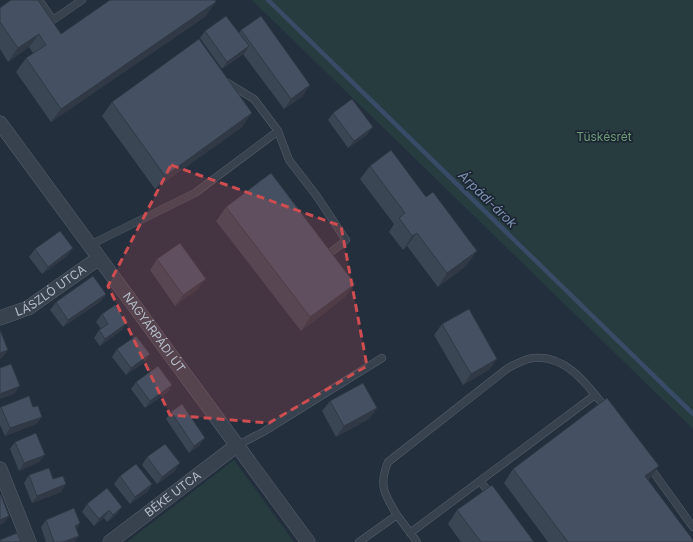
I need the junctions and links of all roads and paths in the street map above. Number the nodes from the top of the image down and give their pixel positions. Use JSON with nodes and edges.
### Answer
{"nodes":[{"id":1,"x":38,"y":0,"type":"edge"},
{"id":2,"x":82,"y":0,"type":"edge"},
{"id":3,"x":218,"y":76,"type":"edge"},
{"id":4,"x":0,"y":123,"type":"edge"},
{"id":5,"x":278,"y":131,"type":"junction"},
{"id":6,"x":90,"y":245,"type":"junction"},
{"id":7,"x":99,"y":258,"type":"junction"},
{"id":8,"x":323,"y":258,"type":"edge"},
{"id":9,"x":0,"y":318,"type":"edge"},
{"id":10,"x":382,"y":358,"type":"dead end"},
{"id":11,"x":595,"y":395,"type":"junction"},
{"id":12,"x":613,"y":418,"type":"edge"},
{"id":13,"x":236,"y":446,"type":"junction"},
{"id":14,"x":643,"y":458,"type":"edge"},
{"id":15,"x":0,"y":469,"type":"edge"},
{"id":16,"x":480,"y":480,"type":"junction"},
{"id":17,"x":499,"y":505,"type":"edge"},
{"id":18,"x":397,"y":515,"type":"junction"},
{"id":19,"x":693,"y":527,"type":"edge"},
{"id":20,"x":410,"y":533,"type":"junction"},
{"id":21,"x":29,"y":542,"type":"edge"},
{"id":22,"x":110,"y":542,"type":"edge"},
{"id":23,"x":308,"y":542,"type":"edge"},
{"id":24,"x":359,"y":542,"type":"edge"},
{"id":25,"x":417,"y":542,"type":"edge"}],
"edges":[{"from":1,"to":2,"type":"lane"},
{"from":3,"to":5,"type":"lane"},
{"from":4,"to":6,"type":"street","name":"NAGYÁRPÁDI ÚT"},
{"from":5,"to":6,"type":"lane"},
{"from":5,"to":8,"type":"lane"},
{"from":6,"to":7,"type":"street","name":"NAGYÁRPÁDI ÚT"},
{"from":7,"to":9,"type":"street","name":"LÁSZLÓ UTCA"},
{"from":7,"to":13,"type":"street","name":"NAGYÁRPÁDI ÚT"},
{"from":10,"to":13,"type":"lane"},
{"from":11,"to":12,"type":"lane"},
{"from":11,"to":16,"type":"lane"},
{"from":11,"to":18,"type":"lane"},
{"from":13,"to":22,"type":"street","name":"BÉKE UTCA"},
{"from":13,"to":23,"type":"street","name":"NAGYÁRPÁDI ÚT"},
{"from":14,"to":19,"type":"lane"},
{"from":15,"to":21,"type":"street"},
{"from":16,"to":17,"type":"lane"},
{"from":16,"to":20,"type":"lane"},
{"from":18,"to":20,"type":"lane"},
{"from":18,"to":24,"type":"lane"},
{"from":20,"to":25,"type":"lane"}]}
